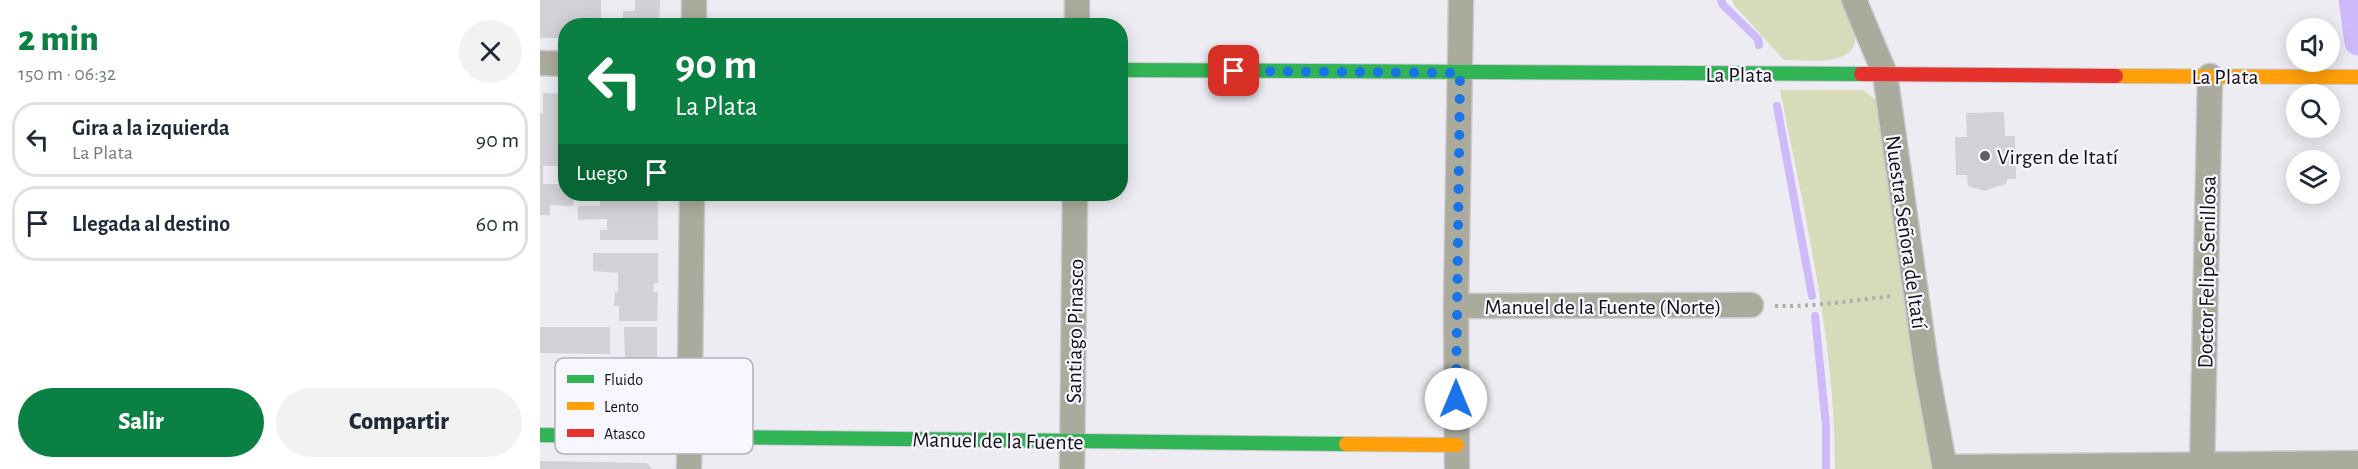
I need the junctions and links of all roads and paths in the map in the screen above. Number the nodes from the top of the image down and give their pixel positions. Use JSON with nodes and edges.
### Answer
{"nodes":[{"id":1,"x":694,"y":0,"type":"edge"},
{"id":2,"x":1077,"y":0,"type":"edge"},
{"id":3,"x":1461,"y":0,"type":"edge"},
{"id":4,"x":1854,"y":0,"type":"edge"},
{"id":5,"x":694,"y":18,"type":"edge"},
{"id":6,"x":1077,"y":18,"type":"edge"},
{"id":7,"x":540,"y":63,"type":"edge"},
{"id":8,"x":558,"y":63,"type":"edge"},
{"id":9,"x":1128,"y":70,"type":"edge"},
{"id":10,"x":1460,"y":73,"type":"junction"},
{"id":11,"x":1885,"y":75,"type":"junction"},
{"id":12,"x":2210,"y":76,"type":"junction"},
{"id":13,"x":2358,"y":77,"type":"edge"},
{"id":14,"x":692,"y":201,"type":"edge"},
{"id":15,"x":1075,"y":201,"type":"edge"},
{"id":16,"x":1916,"y":294,"type":"junction"},
{"id":17,"x":1751,"y":305,"type":"joint"},
{"id":18,"x":1456,"y":306,"type":"junction"},
{"id":19,"x":690,"y":358,"type":"edge"},
{"id":20,"x":540,"y":435,"type":"edge"},
{"id":21,"x":555,"y":435,"type":"edge"},
{"id":22,"x":753,"y":437,"type":"edge"},
{"id":23,"x":1072,"y":441,"type":"junction"},
{"id":24,"x":1457,"y":445,"type":"junction"},
{"id":25,"x":2358,"y":463,"type":"edge"},
{"id":26,"x":2202,"y":467,"type":"edge"},
{"id":27,"x":1945,"y":468,"type":"edge"},
{"id":28,"x":1072,"y":469,"type":"edge"},
{"id":29,"x":1457,"y":469,"type":"edge"}],
"edges":[{"from":1,"to":5,"type":"street"},
{"from":2,"to":6,"type":"street"},
{"from":3,"to":10,"type":"street"},
{"from":4,"to":11,"type":"street","name":"Nuestra Señora de Itatí"},
{"from":7,"to":8,"type":"street"},
{"from":9,"to":10,"type":"street","name":"La Plata"},
{"from":10,"to":11,"type":"street","name":"La Plata"},
{"from":10,"to":18,"type":"street"},
{"from":11,"to":12,"type":"street","name":"La Plata"},
{"from":11,"to":16,"type":"street","name":"Nuestra Señora de Itatí"},
{"from":12,"to":13,"type":"street","name":"La Plata"},
{"from":12,"to":26,"type":"street","name":"Doctor Felipe Senillosa"},
{"from":14,"to":19,"type":"street"},
{"from":15,"to":23,"type":"street","name":"Santiago Pinasco"},
{"from":16,"to":17,"type":"path"},
{"from":16,"to":27,"type":"street","name":"Nuestra Señora de Itatí"},
{"from":17,"to":18,"type":"street","name":"Manuel de la Fuente (Norte)"},
{"from":18,"to":24,"type":"street"},
{"from":20,"to":21,"type":"street","name":"Manuel de la Fuente"},
{"from":22,"to":23,"type":"street","name":"Manuel de la Fuente"},
{"from":23,"to":24,"type":"street","name":"Manuel de la Fuente"},
{"from":23,"to":28,"type":"street","name":"Santiago Pinasco"},
{"from":24,"to":29,"type":"street"},
{"from":25,"to":26,"type":"street"},
{"from":26,"to":27,"type":"street"}]}
